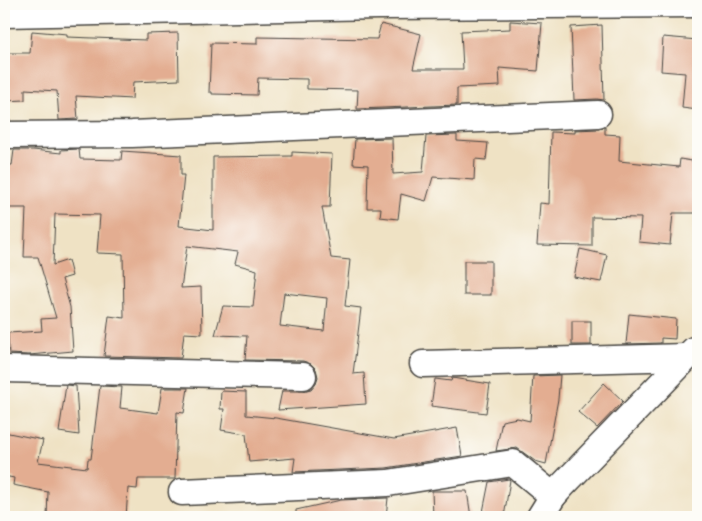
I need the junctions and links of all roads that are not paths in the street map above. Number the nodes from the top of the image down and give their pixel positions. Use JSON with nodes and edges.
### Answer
{"nodes":[{"id":1,"x":698,"y":4,"type":"edge"},
{"id":2,"x":4,"y":14,"type":"edge"},
{"id":3,"x":598,"y":114,"type":"dead end"},
{"id":4,"x":4,"y":135,"type":"edge"},
{"id":5,"x":692,"y":351,"type":"edge"},
{"id":6,"x":423,"y":364,"type":"dead end"},
{"id":7,"x":4,"y":369,"type":"edge"},
{"id":8,"x":303,"y":376,"type":"dead end"},
{"id":9,"x":182,"y":492,"type":"dead end"},
{"id":10,"x":547,"y":507,"type":"edge"}],
"edges":[{"from":1,"to":2,"type":"street"},
{"from":3,"to":4,"type":"street"},
{"from":5,"to":6,"type":"street"},
{"from":5,"to":10,"type":"street"},
{"from":7,"to":8,"type":"street"},
{"from":9,"to":10,"type":"street"}]}
